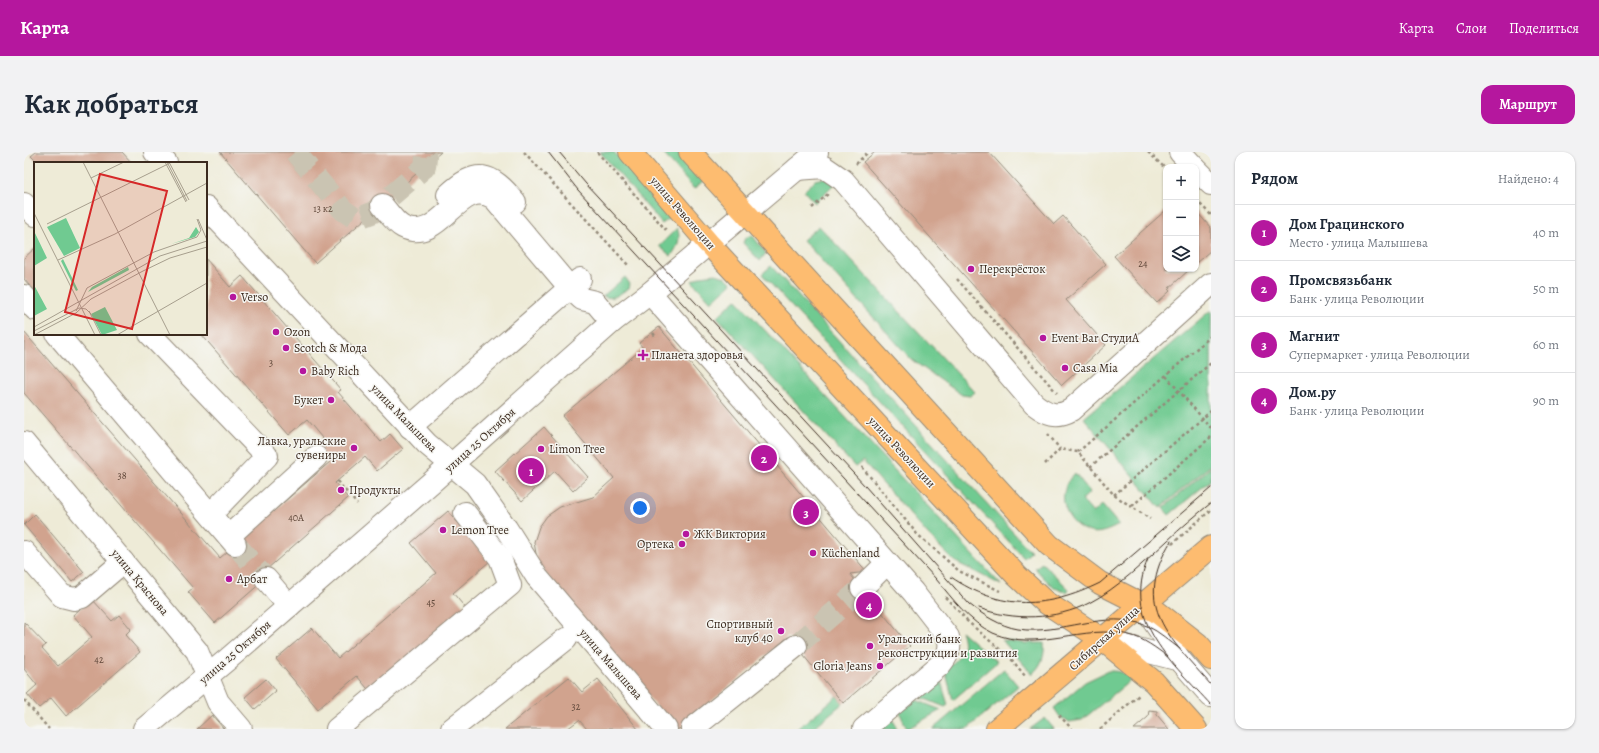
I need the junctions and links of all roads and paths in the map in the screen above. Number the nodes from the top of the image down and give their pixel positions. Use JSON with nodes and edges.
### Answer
{"nodes":[{"id":1,"x":155,"y":152,"type":"edge"},
{"id":2,"x":524,"y":152,"type":"edge"},
{"id":3,"x":598,"y":152,"type":"edge"},
{"id":4,"x":630,"y":152,"type":"edge"},
{"id":5,"x":690,"y":152,"type":"edge"},
{"id":6,"x":817,"y":152,"type":"edge"},
{"id":7,"x":1148,"y":152,"type":"edge"},
{"id":8,"x":1180,"y":152,"type":"edge"},
{"id":9,"x":165,"y":162,"type":"edge"},
{"id":10,"x":856,"y":164,"type":"dead end"},
{"id":11,"x":1191,"y":164,"type":"edge"},
{"id":12,"x":1163,"y":167,"type":"edge"},
{"id":13,"x":797,"y":169,"type":"junction"},
{"id":14,"x":861,"y":170,"type":"dead end"},
{"id":15,"x":1199,"y":172,"type":"edge"},
{"id":16,"x":1211,"y":184,"type":"edge"},
{"id":17,"x":386,"y":200,"type":"dead end"},
{"id":18,"x":1199,"y":203,"type":"edge"},
{"id":19,"x":24,"y":204,"type":"edge"},
{"id":20,"x":207,"y":208,"type":"edge"},
{"id":21,"x":745,"y":213,"type":"junction"},
{"id":22,"x":34,"y":214,"type":"edge"},
{"id":23,"x":1211,"y":215,"type":"edge"},
{"id":24,"x":666,"y":230,"type":"dead end"},
{"id":25,"x":708,"y":243,"type":"junction"},
{"id":26,"x":629,"y":266,"type":"dead end"},
{"id":27,"x":956,"y":278,"type":"dead end"},
{"id":28,"x":1211,"y":284,"type":"edge"},
{"id":29,"x":584,"y":292,"type":"junction"},
{"id":30,"x":650,"y":293,"type":"junction"},
{"id":31,"x":24,"y":296,"type":"edge"},
{"id":32,"x":34,"y":308,"type":"edge"},
{"id":33,"x":612,"y":322,"type":"junction"},
{"id":34,"x":653,"y":333,"type":"dead end"},
{"id":35,"x":58,"y":335,"type":"edge"},
{"id":36,"x":151,"y":335,"type":"edge"},
{"id":37,"x":1211,"y":336,"type":"edge"},
{"id":38,"x":656,"y":337,"type":"dead end"},
{"id":39,"x":1211,"y":363,"type":"edge"},
{"id":40,"x":1166,"y":376,"type":"junction"},
{"id":41,"x":1179,"y":391,"type":"junction"},
{"id":42,"x":1066,"y":404,"type":"junction"},
{"id":43,"x":1211,"y":411,"type":"edge"},
{"id":44,"x":1203,"y":418,"type":"junction"},
{"id":45,"x":410,"y":427,"type":"junction"},
{"id":46,"x":1211,"y":428,"type":"edge"},
{"id":47,"x":1211,"y":437,"type":"edge"},
{"id":48,"x":24,"y":443,"type":"edge"},
{"id":49,"x":1078,"y":452,"type":"junction"},
{"id":50,"x":316,"y":457,"type":"dead end"},
{"id":51,"x":451,"y":464,"type":"junction"},
{"id":52,"x":1045,"y":464,"type":"dead end"},
{"id":53,"x":862,"y":467,"type":"dead end"},
{"id":54,"x":1090,"y":468,"type":"junction"},
{"id":55,"x":337,"y":481,"type":"dead end"},
{"id":56,"x":1114,"y":495,"type":"junction"},
{"id":57,"x":357,"y":504,"type":"dead end"},
{"id":58,"x":1132,"y":506,"type":"junction"},
{"id":59,"x":1211,"y":510,"type":"edge"},
{"id":60,"x":465,"y":513,"type":"dead end"},
{"id":61,"x":211,"y":514,"type":"junction"},
{"id":62,"x":1150,"y":519,"type":"dead end"},
{"id":63,"x":1172,"y":544,"type":"dead end"},
{"id":64,"x":1211,"y":547,"type":"edge"},
{"id":65,"x":24,"y":552,"type":"edge"},
{"id":66,"x":123,"y":562,"type":"junction"},
{"id":67,"x":887,"y":563,"type":"junction"},
{"id":68,"x":266,"y":579,"type":"tunnel mouth"},
{"id":69,"x":862,"y":588,"type":"tunnel mouth"},
{"id":70,"x":1000,"y":592,"type":"dead end"},
{"id":71,"x":1142,"y":604,"type":"junction"},
{"id":72,"x":289,"y":606,"type":"junction"},
{"id":73,"x":948,"y":637,"type":"junction"},
{"id":74,"x":566,"y":639,"type":"dead end"},
{"id":75,"x":1103,"y":640,"type":"junction"},
{"id":76,"x":796,"y":646,"type":"tunnel mouth"},
{"id":77,"x":1211,"y":659,"type":"edge"},
{"id":78,"x":1180,"y":660,"type":"junction"},
{"id":79,"x":208,"y":676,"type":"junction"},
{"id":80,"x":1025,"y":676,"type":"dead end"},
{"id":81,"x":1141,"y":694,"type":"dead end"},
{"id":82,"x":1211,"y":696,"type":"edge"},
{"id":83,"x":24,"y":700,"type":"edge"},
{"id":84,"x":1059,"y":715,"type":"dead end"},
{"id":85,"x":49,"y":729,"type":"edge"},
{"id":86,"x":144,"y":729,"type":"edge"},
{"id":87,"x":241,"y":729,"type":"edge"},
{"id":88,"x":338,"y":729,"type":"edge"},
{"id":89,"x":452,"y":729,"type":"edge"},
{"id":90,"x":666,"y":729,"type":"edge"},
{"id":91,"x":692,"y":729,"type":"edge"},
{"id":92,"x":864,"y":729,"type":"edge"},
{"id":93,"x":997,"y":729,"type":"edge"},
{"id":94,"x":1072,"y":729,"type":"edge"},
{"id":95,"x":1100,"y":729,"type":"edge"},
{"id":96,"x":1196,"y":729,"type":"edge"}],
"edges":[{"from":1,"to":9,"type":"street"},
{"from":2,"to":26,"type":"path"},
{"from":3,"to":24,"type":"path"},
{"from":4,"to":25,"type":"main road","name":"улица Революции"},
{"from":5,"to":21,"type":"main road"},
{"from":6,"to":13,"type":"street","name":"улица 25 Октября"},
{"from":7,"to":12,"type":"path"},
{"from":8,"to":11,"type":"street"},
{"from":10,"to":14,"type":"path"},
{"from":13,"to":21,"type":"street","name":"улица 25 Октября"},
{"from":13,"to":42,"type":"street"},
{"from":15,"to":16,"type":"street"},
{"from":17,"to":29,"type":"street"},
{"from":18,"to":23,"type":"path"},
{"from":19,"to":22,"type":"street"},
{"from":20,"to":45,"type":"street","name":"улица Малышева"},
{"from":21,"to":25,"type":"street","name":"улица 25 Октября"},
{"from":21,"to":71,"type":"main road"},
{"from":25,"to":30,"type":"street","name":"улица 25 Октября"},
{"from":25,"to":75,"type":"main road","name":"улица Революции"},
{"from":27,"to":42,"type":"path"},
{"from":28,"to":42,"type":"street"},
{"from":29,"to":33,"type":"street"},
{"from":29,"to":45,"type":"street"},
{"from":30,"to":33,"type":"street","name":"улица 25 Октября"},
{"from":30,"to":67,"type":"street"},
{"from":31,"to":32,"type":"street"},
{"from":33,"to":51,"type":"street","name":"улица 25 Октября"},
{"from":34,"to":38,"type":"path"},
{"from":35,"to":61,"type":"street"},
{"from":36,"to":61,"type":"street"},
{"from":37,"to":40,"type":"path"},
{"from":39,"to":41,"type":"path"},
{"from":40,"to":41,"type":"path"},
{"from":40,"to":49,"type":"path"},
{"from":41,"to":44,"type":"path"},
{"from":41,"to":54,"type":"path"},
{"from":43,"to":44,"type":"path"},
{"from":44,"to":46,"type":"path"},
{"from":44,"to":56,"type":"path"},
{"from":45,"to":51,"type":"street","name":"улица Малышева"},
{"from":47,"to":58,"type":"path"},
{"from":48,"to":66,"type":"street","name":"улица Краснова"},
{"from":49,"to":52,"type":"path"},
{"from":49,"to":54,"type":"path"},
{"from":50,"to":61,"type":"street"},
{"from":51,"to":72,"type":"street","name":"улица 25 Октября"},
{"from":51,"to":90,"type":"street","name":"улица Малышева"},
{"from":53,"to":70,"type":"path"},
{"from":54,"to":56,"type":"path"},
{"from":55,"to":57,"type":"path"},
{"from":56,"to":58,"type":"path"},
{"from":58,"to":62,"type":"path"},
{"from":59,"to":63,"type":"path"},
{"from":60,"to":88,"type":"street"},
{"from":64,"to":71,"type":"main road","name":"Сибирская улица"},
{"from":65,"to":66,"type":"street"},
{"from":66,"to":79,"type":"street","name":"улица Краснова"},
{"from":67,"to":69,"type":"street"},
{"from":67,"to":73,"type":"street"},
{"from":68,"to":72,"type":"street"},
{"from":71,"to":75,"type":"main road","name":"Сибирская улица"},
{"from":71,"to":77,"type":"main road"},
{"from":71,"to":78,"type":"street"},
{"from":72,"to":79,"type":"street","name":"улица 25 Октября"},
{"from":73,"to":80,"type":"path"},
{"from":73,"to":92,"type":"street"},
{"from":74,"to":89,"type":"street"},
{"from":75,"to":78,"type":"street"},
{"from":75,"to":93,"type":"main road","name":"Сибирская улица"},
{"from":75,"to":96,"type":"main road","name":"улица Революции"},
{"from":76,"to":91,"type":"street"},
{"from":78,"to":82,"type":"street"},
{"from":79,"to":86,"type":"street","name":"улица 25 Октября"},
{"from":79,"to":87,"type":"street","name":"улица Краснова"},
{"from":81,"to":95,"type":"path"},
{"from":83,"to":85,"type":"path"},
{"from":84,"to":94,"type":"path"}]}
